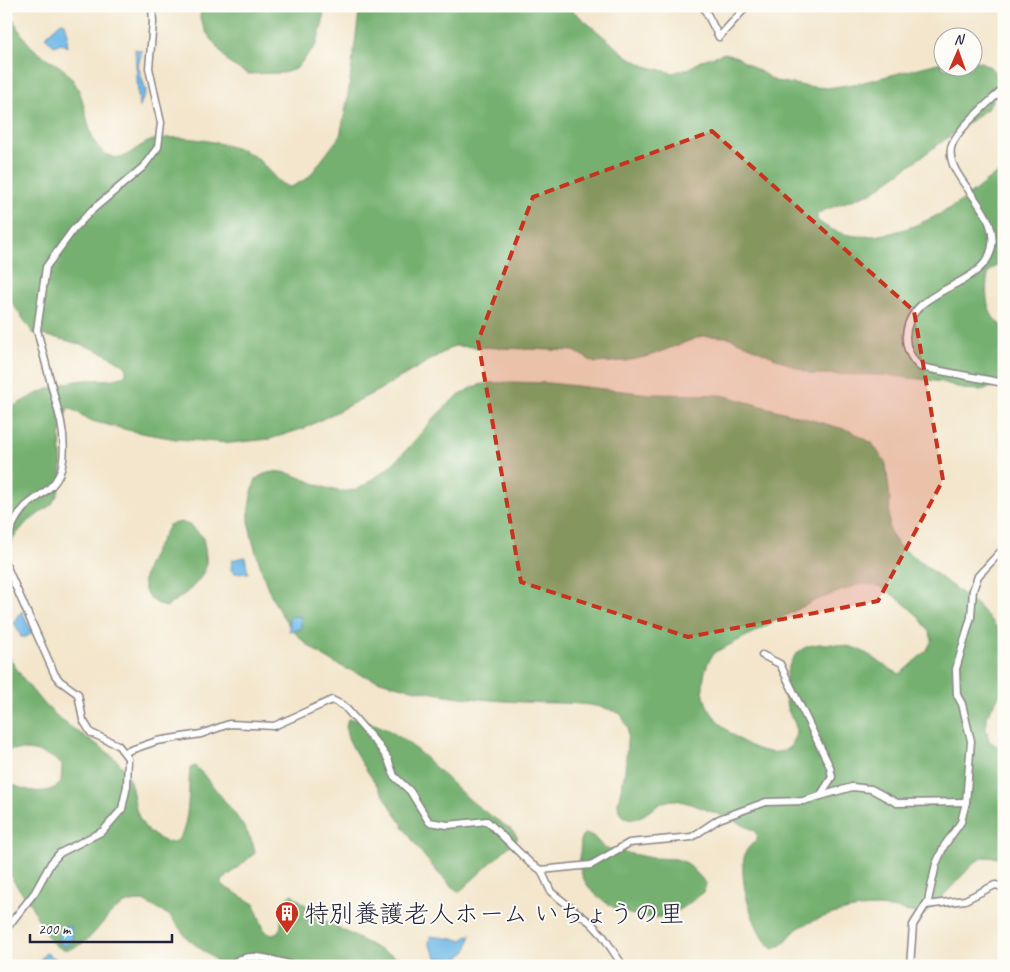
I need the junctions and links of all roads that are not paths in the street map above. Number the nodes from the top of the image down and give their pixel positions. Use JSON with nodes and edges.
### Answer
{"nodes":[{"id":1,"x":152,"y":6,"type":"edge"},
{"id":2,"x":703,"y":6,"type":"edge"},
{"id":3,"x":747,"y":6,"type":"edge"},
{"id":4,"x":1004,"y":88,"type":"edge"},
{"id":5,"x":1004,"y":383,"type":"edge"},
{"id":6,"x":6,"y":541,"type":"edge"},
{"id":7,"x":1004,"y":548,"type":"edge"},
{"id":8,"x":6,"y":565,"type":"edge"},
{"id":9,"x":762,"y":655,"type":"dead end"},
{"id":10,"x":125,"y":752,"type":"junction"},
{"id":11,"x":820,"y":796,"type":"junction"},
{"id":12,"x":966,"y":802,"type":"junction"},
{"id":13,"x":541,"y":870,"type":"junction"},
{"id":14,"x":1004,"y":887,"type":"edge"},
{"id":15,"x":926,"y":905,"type":"junction"},
{"id":16,"x":6,"y":929,"type":"edge"},
{"id":17,"x":292,"y":965,"type":"edge"},
{"id":18,"x":230,"y":966,"type":"edge"},
{"id":19,"x":623,"y":966,"type":"edge"},
{"id":20,"x":910,"y":966,"type":"edge"}],
"edges":[{"from":1,"to":6,"type":"street"},
{"from":2,"to":3,"type":"street"},
{"from":4,"to":5,"type":"street"},
{"from":7,"to":12,"type":"street"},
{"from":8,"to":10,"type":"street"},
{"from":9,"to":11,"type":"street"},
{"from":10,"to":13,"type":"street"},
{"from":10,"to":16,"type":"street"},
{"from":11,"to":12,"type":"street"},
{"from":11,"to":13,"type":"street"},
{"from":12,"to":15,"type":"street"},
{"from":13,"to":19,"type":"street"},
{"from":14,"to":15,"type":"street"},
{"from":15,"to":20,"type":"street"},
{"from":17,"to":18,"type":"street"}]}
